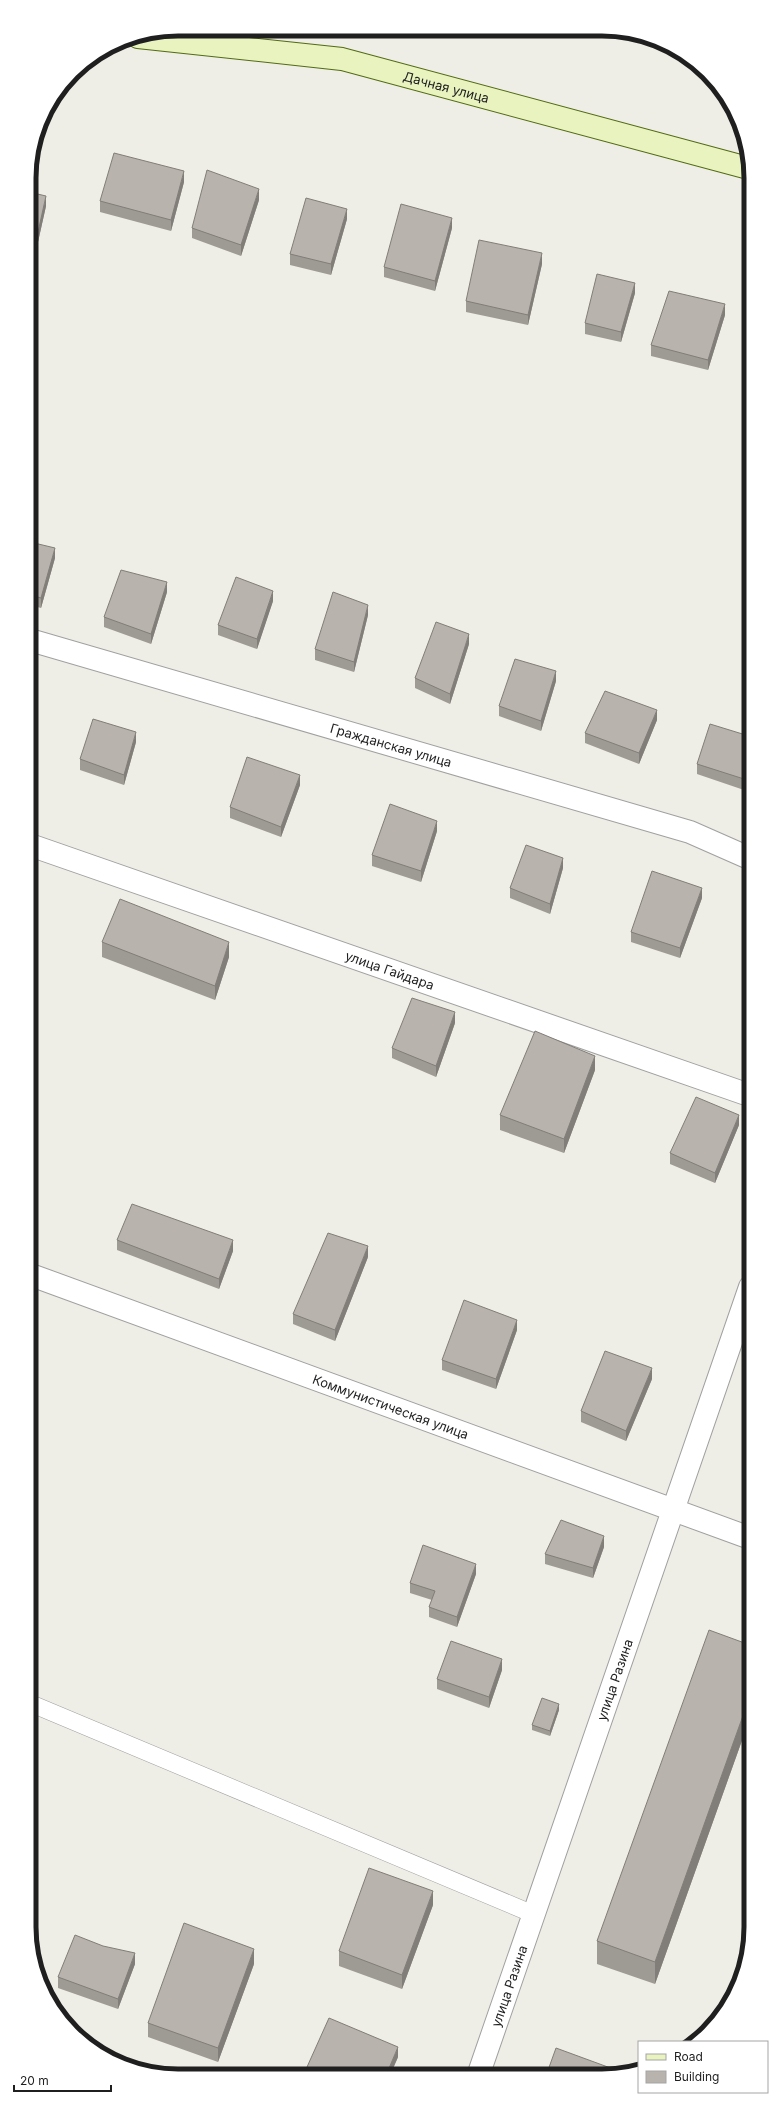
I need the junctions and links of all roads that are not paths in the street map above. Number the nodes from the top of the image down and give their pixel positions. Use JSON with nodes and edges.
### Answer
{"nodes":[{"id":1,"x":152,"y":39,"type":"edge"},
{"id":2,"x":744,"y":167,"type":"edge"},
{"id":3,"x":36,"y":642,"type":"edge"},
{"id":4,"x":36,"y":847,"type":"edge"},
{"id":5,"x":744,"y":856,"type":"edge"},
{"id":6,"x":744,"y":1093,"type":"edge"},
{"id":7,"x":36,"y":1277,"type":"edge"},
{"id":8,"x":744,"y":1304,"type":"edge"},
{"id":9,"x":672,"y":1510,"type":"junction"},
{"id":10,"x":744,"y":1536,"type":"edge"},
{"id":11,"x":36,"y":1706,"type":"edge"},
{"id":12,"x":533,"y":1914,"type":"junction"},
{"id":13,"x":480,"y":2069,"type":"edge"}],
"edges":[{"from":1,"to":2,"type":"main road","name":"Дачная улица"},
{"from":3,"to":5,"type":"street","name":"Гражданская улица"},
{"from":4,"to":6,"type":"street","name":"улица Гайдара"},
{"from":7,"to":9,"type":"street","name":"Коммунистическая улица"},
{"from":8,"to":9,"type":"street","name":"улица Разина"},
{"from":9,"to":10,"type":"street","name":"Коммунистическая улица"},
{"from":9,"to":12,"type":"street","name":"улица Разина"},
{"from":11,"to":12,"type":"lane"},
{"from":12,"to":13,"type":"street","name":"улица Разина"}]}
